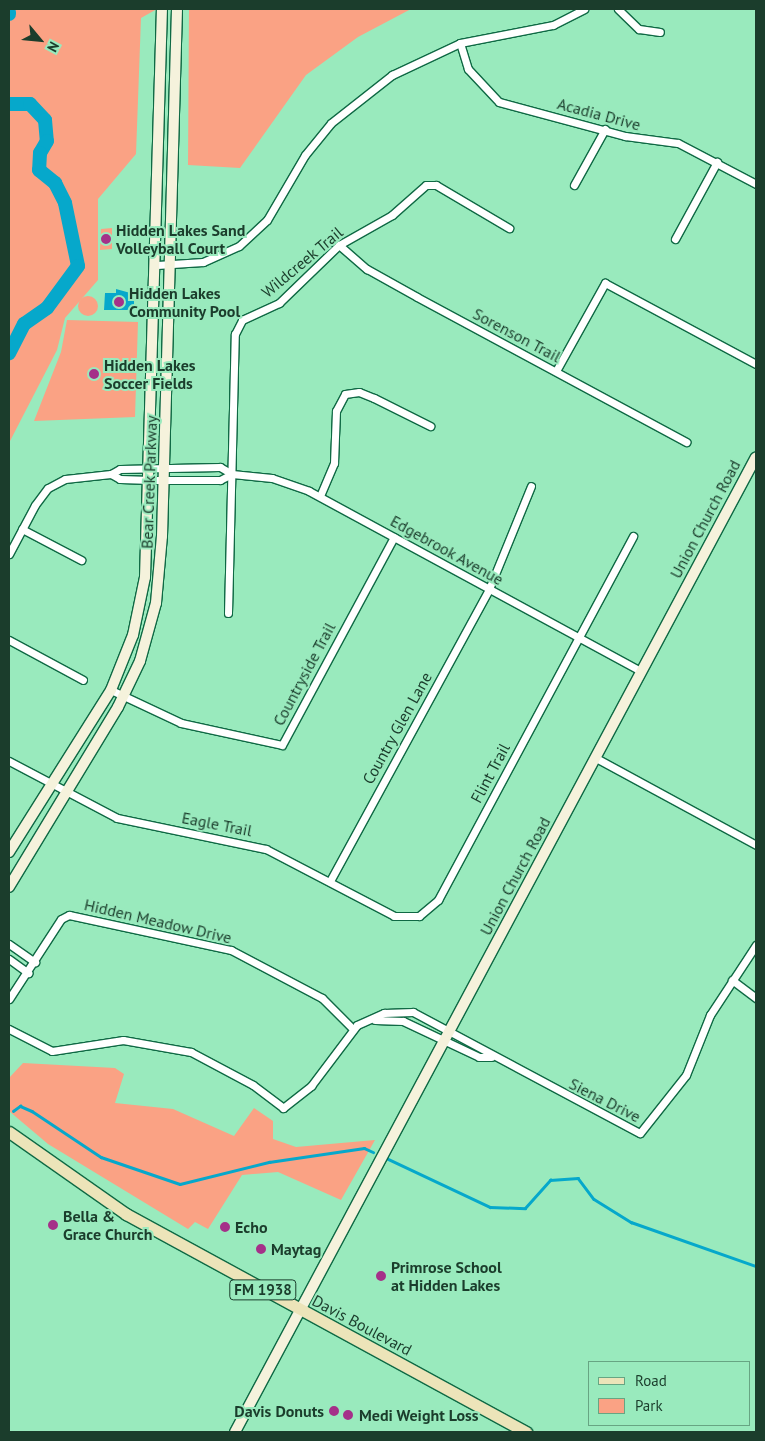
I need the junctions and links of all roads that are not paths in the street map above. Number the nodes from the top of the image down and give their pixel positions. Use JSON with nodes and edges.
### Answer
{"nodes":[{"id":1,"x":162,"y":9,"type":"edge"},
{"id":2,"x":177,"y":9,"type":"edge"},
{"id":3,"x":584,"y":9,"type":"edge"},
{"id":4,"x":618,"y":9,"type":"edge"},
{"id":5,"x":660,"y":32,"type":"dead end"},
{"id":6,"x":460,"y":43,"type":"junction"},
{"id":7,"x":605,"y":129,"type":"junction"},
{"id":8,"x":717,"y":162,"type":"junction"},
{"id":9,"x":756,"y":184,"type":"edge"},
{"id":10,"x":574,"y":185,"type":"dead end"},
{"id":11,"x":510,"y":228,"type":"dead end"},
{"id":12,"x":675,"y":239,"type":"dead end"},
{"id":13,"x":339,"y":245,"type":"junction"},
{"id":14,"x":157,"y":265,"type":"junction"},
{"id":15,"x":169,"y":265,"type":"junction"},
{"id":16,"x":756,"y":364,"type":"edge"},
{"id":17,"x":556,"y":371,"type":"junction"},
{"id":18,"x":430,"y":426,"type":"dead end"},
{"id":19,"x":686,"y":442,"type":"dead end"},
{"id":20,"x":756,"y":456,"type":"edge"},
{"id":21,"x":164,"y":466,"type":"junction"},
{"id":22,"x":151,"y":467,"type":"junction"},
{"id":23,"x":111,"y":474,"type":"junction"},
{"id":24,"x":232,"y":474,"type":"junction"},
{"id":25,"x":151,"y":480,"type":"junction"},
{"id":26,"x":164,"y":480,"type":"junction"},
{"id":27,"x":531,"y":486,"type":"dead end"},
{"id":28,"x":320,"y":496,"type":"junction"},
{"id":29,"x":22,"y":529,"type":"junction"},
{"id":30,"x":633,"y":536,"type":"dead end"},
{"id":31,"x":394,"y":537,"type":"junction"},
{"id":32,"x":9,"y":554,"type":"edge"},
{"id":33,"x":81,"y":560,"type":"dead end"},
{"id":34,"x":489,"y":589,"type":"junction"},
{"id":35,"x":228,"y":613,"type":"dead end"},
{"id":36,"x":579,"y":638,"type":"junction"},
{"id":37,"x":9,"y":640,"type":"edge"},
{"id":38,"x":641,"y":671,"type":"junction"},
{"id":39,"x":83,"y":680,"type":"dead end"},
{"id":40,"x":111,"y":690,"type":"junction"},
{"id":41,"x":123,"y":697,"type":"junction"},
{"id":42,"x":596,"y":758,"type":"junction"},
{"id":43,"x":9,"y":761,"type":"edge"},
{"id":44,"x":52,"y":785,"type":"junction"},
{"id":45,"x":66,"y":791,"type":"junction"},
{"id":46,"x":756,"y":845,"type":"edge"},
{"id":47,"x":9,"y":852,"type":"edge"},
{"id":48,"x":330,"y":881,"type":"junction"},
{"id":49,"x":9,"y":887,"type":"edge"},
{"id":50,"x":419,"y":916,"type":"joint"},
{"id":51,"x":9,"y":944,"type":"edge"},
{"id":52,"x":756,"y":945,"type":"edge"},
{"id":53,"x":9,"y":959,"type":"edge"},
{"id":54,"x":35,"y":962,"type":"junction"},
{"id":55,"x":28,"y":973,"type":"junction"},
{"id":56,"x":732,"y":980,"type":"junction"},
{"id":57,"x":756,"y":998,"type":"edge"},
{"id":58,"x":9,"y":999,"type":"edge"},
{"id":59,"x":361,"y":1023,"type":"junction"},
{"id":60,"x":9,"y":1028,"type":"edge"},
{"id":61,"x":353,"y":1029,"type":"junction"},
{"id":62,"x":449,"y":1029,"type":"junction"},
{"id":63,"x":443,"y":1040,"type":"junction"},
{"id":64,"x":491,"y":1057,"type":"junction"},
{"id":65,"x":9,"y":1132,"type":"edge"},
{"id":66,"x":298,"y":1309,"type":"junction"},
{"id":67,"x":235,"y":1432,"type":"edge"},
{"id":68,"x":526,"y":1432,"type":"edge"}],
"edges":[{"from":1,"to":14,"type":"main road","name":"Bear Creek Parkway"},
{"from":2,"to":15,"type":"main road","name":"Bear Creek Parkway"},
{"from":3,"to":6,"type":"street"},
{"from":4,"to":5,"type":"street"},
{"from":6,"to":7,"type":"street","name":"Acadia Drive"},
{"from":6,"to":15,"type":"street"},
{"from":7,"to":8,"type":"street","name":"Acadia Drive"},
{"from":7,"to":10,"type":"street"},
{"from":8,"to":9,"type":"street","name":"Acadia Drive"},
{"from":8,"to":12,"type":"street"},
{"from":11,"to":13,"type":"street","name":"Wildcreek Trail"},
{"from":13,"to":17,"type":"street","name":"Sorenson Trail"},
{"from":13,"to":24,"type":"street","name":"Wildcreek Trail"},
{"from":14,"to":15,"type":"street"},
{"from":14,"to":22,"type":"main road","name":"Bear Creek Parkway"},
{"from":15,"to":21,"type":"main road","name":"Bear Creek Parkway"},
{"from":16,"to":17,"type":"street"},
{"from":17,"to":19,"type":"street","name":"Sorenson Trail"},
{"from":18,"to":28,"type":"street"},
{"from":20,"to":38,"type":"main road","name":"Union Church Road"},
{"from":21,"to":22,"type":"street","name":"Edgebrook Avenue"},
{"from":21,"to":24,"type":"street","name":"Edgebrook Avenue"},
{"from":21,"to":26,"type":"main road","name":"Bear Creek Parkway"},
{"from":22,"to":23,"type":"street","name":"Edgebrook Avenue"},
{"from":22,"to":25,"type":"main road","name":"Bear Creek Parkway"},
{"from":23,"to":25,"type":"street","name":"Edgebrook Avenue"},
{"from":23,"to":29,"type":"street","name":"Edgebrook Avenue"},
{"from":24,"to":26,"type":"street","name":"Edgebrook Avenue"},
{"from":24,"to":28,"type":"street","name":"Edgebrook Avenue"},
{"from":24,"to":35,"type":"street"},
{"from":25,"to":26,"type":"street","name":"Edgebrook Avenue"},
{"from":25,"to":40,"type":"main road","name":"Bear Creek Parkway"},
{"from":26,"to":41,"type":"main road","name":"Bear Creek Parkway"},
{"from":27,"to":34,"type":"street","name":"Country Glen Lane"},
{"from":28,"to":31,"type":"street","name":"Edgebrook Avenue"},
{"from":29,"to":32,"type":"street","name":"Edgebrook Avenue"},
{"from":29,"to":33,"type":"street"},
{"from":30,"to":36,"type":"street","name":"Flint Trail"},
{"from":31,"to":34,"type":"street","name":"Edgebrook Avenue"},
{"from":31,"to":41,"type":"street","name":"Countryside Trail"},
{"from":34,"to":36,"type":"street","name":"Edgebrook Avenue"},
{"from":34,"to":48,"type":"street","name":"Country Glen Lane"},
{"from":36,"to":38,"type":"street","name":"Edgebrook Avenue"},
{"from":36,"to":50,"type":"street","name":"Flint Trail"},
{"from":37,"to":39,"type":"street"},
{"from":38,"to":42,"type":"main road","name":"Union Church Road"},
{"from":40,"to":41,"type":"street","name":"Countryside Trail"},
{"from":40,"to":44,"type":"main road","name":"Bear Creek Parkway"},
{"from":41,"to":45,"type":"main road","name":"Bear Creek Parkway"},
{"from":42,"to":46,"type":"street"},
{"from":42,"to":62,"type":"main road","name":"Union Church Road"},
{"from":43,"to":44,"type":"street","name":"Eagle Trail"},
{"from":44,"to":45,"type":"street","name":"Eagle Trail"},
{"from":44,"to":47,"type":"main road","name":"Bear Creek Parkway"},
{"from":45,"to":48,"type":"street","name":"Eagle Trail"},
{"from":45,"to":49,"type":"main road","name":"Bear Creek Parkway"},
{"from":48,"to":50,"type":"street","name":"Eagle Trail"},
{"from":51,"to":54,"type":"street"},
{"from":52,"to":56,"type":"street","name":"Siena Drive"},
{"from":53,"to":55,"type":"street"},
{"from":54,"to":55,"type":"street","name":"Hidden Meadow Drive"},
{"from":54,"to":61,"type":"street","name":"Hidden Meadow Drive"},
{"from":55,"to":58,"type":"street","name":"Hidden Meadow Drive"},
{"from":56,"to":57,"type":"street"},
{"from":56,"to":64,"type":"street","name":"Siena Drive"},
{"from":59,"to":61,"type":"street","name":"Siena Drive"},
{"from":59,"to":62,"type":"street","name":"Siena Drive"},
{"from":59,"to":63,"type":"street","name":"Siena Drive"},
{"from":60,"to":61,"type":"street","name":"Siena Drive"},
{"from":62,"to":63,"type":"main road","name":"Union Church Road"},
{"from":62,"to":64,"type":"street","name":"Siena Drive"},
{"from":63,"to":64,"type":"street","name":"Siena Drive"},
{"from":63,"to":66,"type":"main road","name":"Union Church Road"},
{"from":65,"to":66,"type":"main road","name":"Davis Boulevard","number":"FM 1938"},
{"from":66,"to":67,"type":"main road","name":"Union Church Road"},
{"from":66,"to":68,"type":"main road","name":"Davis Boulevard","number":"FM 1938"}]}
